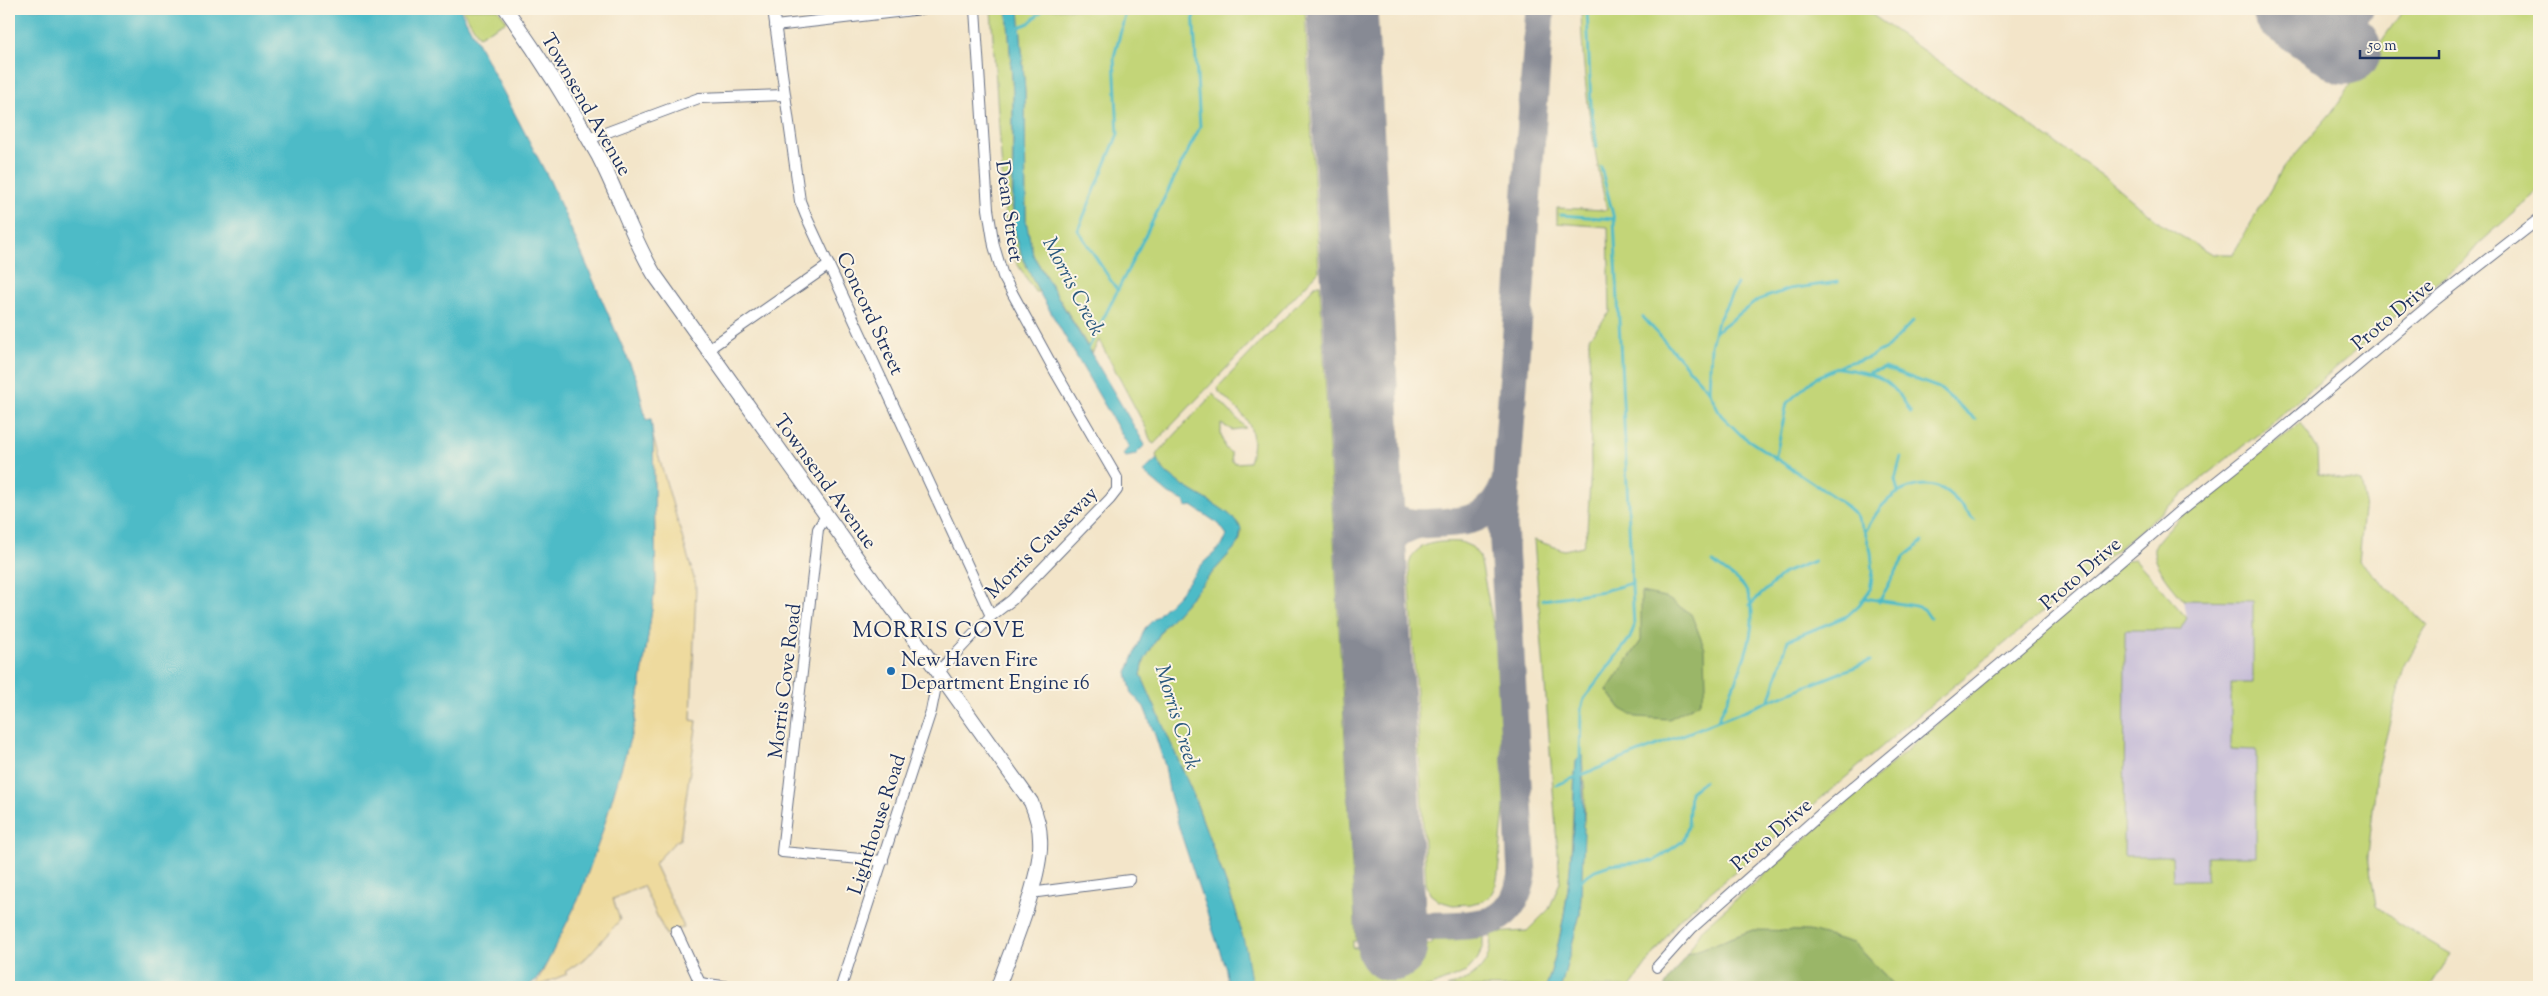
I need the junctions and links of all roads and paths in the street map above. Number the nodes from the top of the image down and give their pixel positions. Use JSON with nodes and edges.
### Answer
{"nodes":[{"id":1,"x":506,"y":9,"type":"edge"},
{"id":2,"x":773,"y":9,"type":"edge"},
{"id":3,"x":922,"y":9,"type":"edge"},
{"id":4,"x":975,"y":9,"type":"edge"},
{"id":5,"x":775,"y":26,"type":"junction"},
{"id":6,"x":784,"y":95,"type":"junction"},
{"id":7,"x":589,"y":139,"type":"junction"},
{"id":8,"x":2539,"y":219,"type":"edge"},
{"id":9,"x":829,"y":265,"type":"junction"},
{"id":10,"x":707,"y":350,"type":"junction"},
{"id":11,"x":1117,"y":478,"type":"joint"},
{"id":12,"x":826,"y":516,"type":"junction"},
{"id":13,"x":991,"y":616,"type":"junction"},
{"id":14,"x":939,"y":671,"type":"junction"},
{"id":15,"x":882,"y":861,"type":"junction"},
{"id":16,"x":1130,"y":880,"type":"dead end"},
{"id":17,"x":1030,"y":893,"type":"junction"},
{"id":18,"x":676,"y":931,"type":"dead end"},
{"id":19,"x":1657,"y":967,"type":"dead end"},
{"id":20,"x":700,"y":983,"type":"junction"},
{"id":21,"x":690,"y":987,"type":"edge"},
{"id":22,"x":731,"y":987,"type":"edge"},
{"id":23,"x":841,"y":987,"type":"edge"},
{"id":24,"x":998,"y":987,"type":"edge"}],
"edges":[{"from":1,"to":7,"type":"main road","name":"Townsend Avenue"},
{"from":2,"to":5,"type":"street","name":"Concord Street"},
{"from":3,"to":5,"type":"street"},
{"from":4,"to":11,"type":"street","name":"Dean Street"},
{"from":5,"to":6,"type":"street","name":"Concord Street"},
{"from":6,"to":7,"type":"street"},
{"from":6,"to":9,"type":"street","name":"Concord Street"},
{"from":7,"to":10,"type":"main road","name":"Townsend Avenue"},
{"from":8,"to":19,"type":"street","name":"Proto Drive"},
{"from":9,"to":10,"type":"street"},
{"from":9,"to":13,"type":"street","name":"Concord Street"},
{"from":10,"to":12,"type":"main road","name":"Townsend Avenue"},
{"from":11,"to":13,"type":"street","name":"Morris Causeway"},
{"from":12,"to":14,"type":"main road","name":"Townsend Avenue"},
{"from":12,"to":15,"type":"street","name":"Morris Cove Road"},
{"from":13,"to":14,"type":"street","name":"Morris Causeway"},
{"from":14,"to":15,"type":"street","name":"Lighthouse Road"},
{"from":14,"to":17,"type":"main road","name":"Townsend Avenue"},
{"from":15,"to":23,"type":"street","name":"Lighthouse Road"},
{"from":16,"to":17,"type":"street"},
{"from":17,"to":24,"type":"main road","name":"Townsend Avenue"},
{"from":18,"to":20,"type":"street"},
{"from":20,"to":21,"type":"street"},
{"from":20,"to":22,"type":"street"}]}
